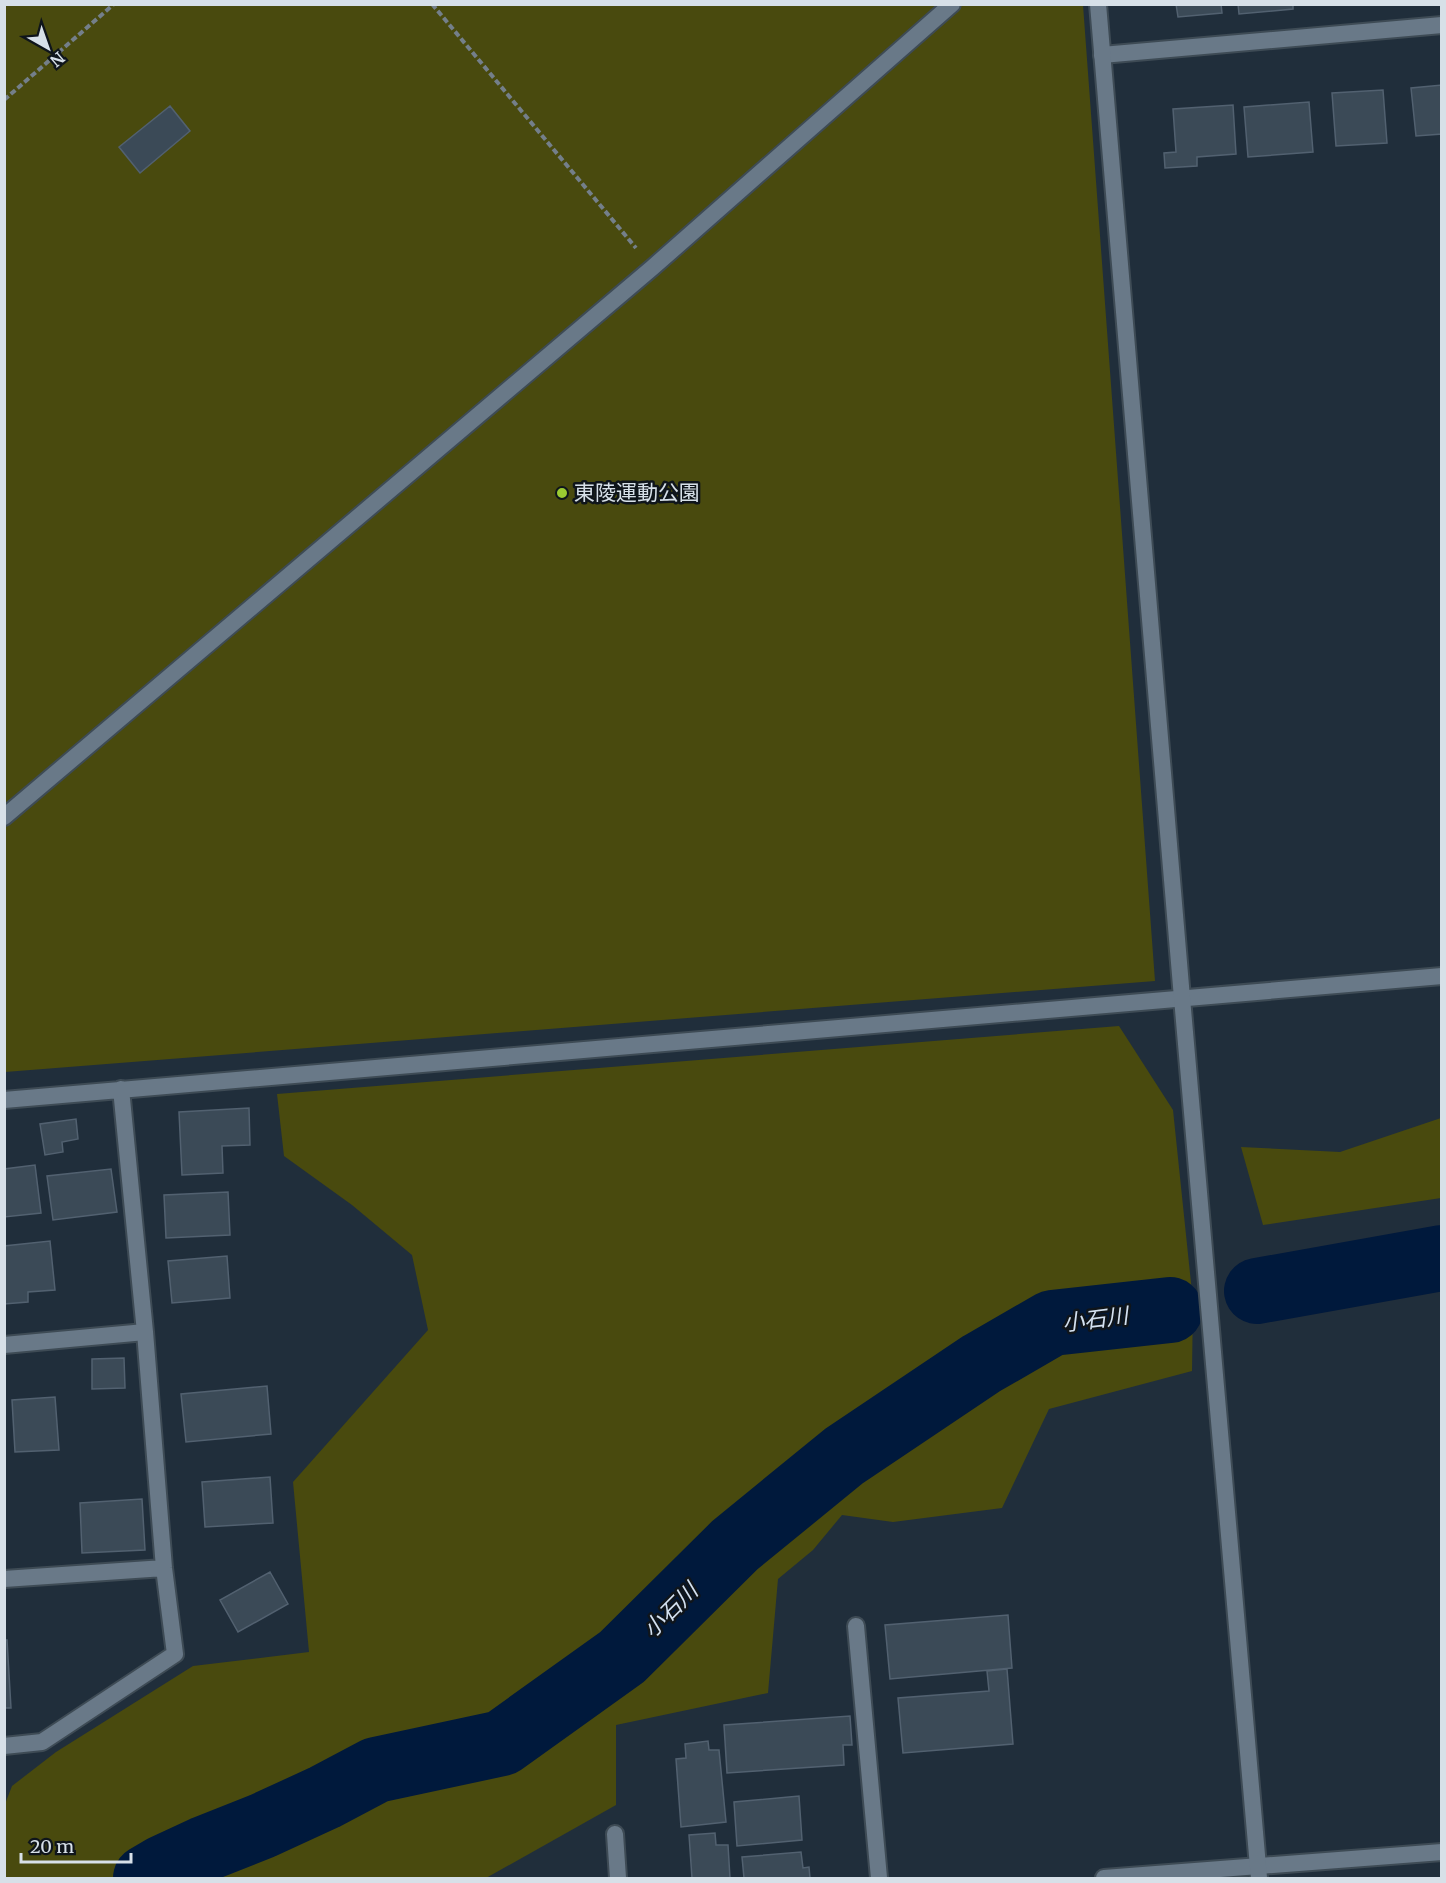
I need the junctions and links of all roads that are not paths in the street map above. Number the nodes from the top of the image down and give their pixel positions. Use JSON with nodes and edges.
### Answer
{"nodes":[{"id":1,"x":952,"y":4,"type":"edge"},
{"id":2,"x":1098,"y":4,"type":"edge"},
{"id":3,"x":1442,"y":25,"type":"edge"},
{"id":4,"x":1102,"y":56,"type":"junction"},
{"id":5,"x":4,"y":818,"type":"edge"},
{"id":6,"x":1442,"y":976,"type":"edge"},
{"id":7,"x":1182,"y":998,"type":"junction"},
{"id":8,"x":121,"y":1089,"type":"junction"},
{"id":9,"x":4,"y":1100,"type":"edge"},
{"id":10,"x":145,"y":1332,"type":"junction"},
{"id":11,"x":4,"y":1345,"type":"edge"},
{"id":12,"x":164,"y":1568,"type":"junction"},
{"id":13,"x":4,"y":1579,"type":"edge"},
{"id":14,"x":856,"y":1626,"type":"dead end"},
{"id":15,"x":4,"y":1746,"type":"edge"},
{"id":16,"x":615,"y":1834,"type":"dead end"},
{"id":17,"x":1442,"y":1852,"type":"edge"},
{"id":18,"x":1258,"y":1872,"type":"edge"},
{"id":19,"x":618,"y":1878,"type":"edge"},
{"id":20,"x":879,"y":1878,"type":"edge"},
{"id":21,"x":1104,"y":1878,"type":"edge"}],
"edges":[{"from":1,"to":5,"type":"street"},
{"from":2,"to":4,"type":"street"},
{"from":3,"to":4,"type":"street"},
{"from":4,"to":7,"type":"street"},
{"from":6,"to":7,"type":"street"},
{"from":7,"to":8,"type":"street"},
{"from":7,"to":18,"type":"street"},
{"from":8,"to":9,"type":"street"},
{"from":8,"to":10,"type":"street"},
{"from":10,"to":11,"type":"street"},
{"from":10,"to":12,"type":"street"},
{"from":12,"to":13,"type":"street"},
{"from":12,"to":15,"type":"street"},
{"from":14,"to":20,"type":"street"},
{"from":16,"to":19,"type":"street"},
{"from":17,"to":18,"type":"street"},
{"from":18,"to":21,"type":"street"}]}
